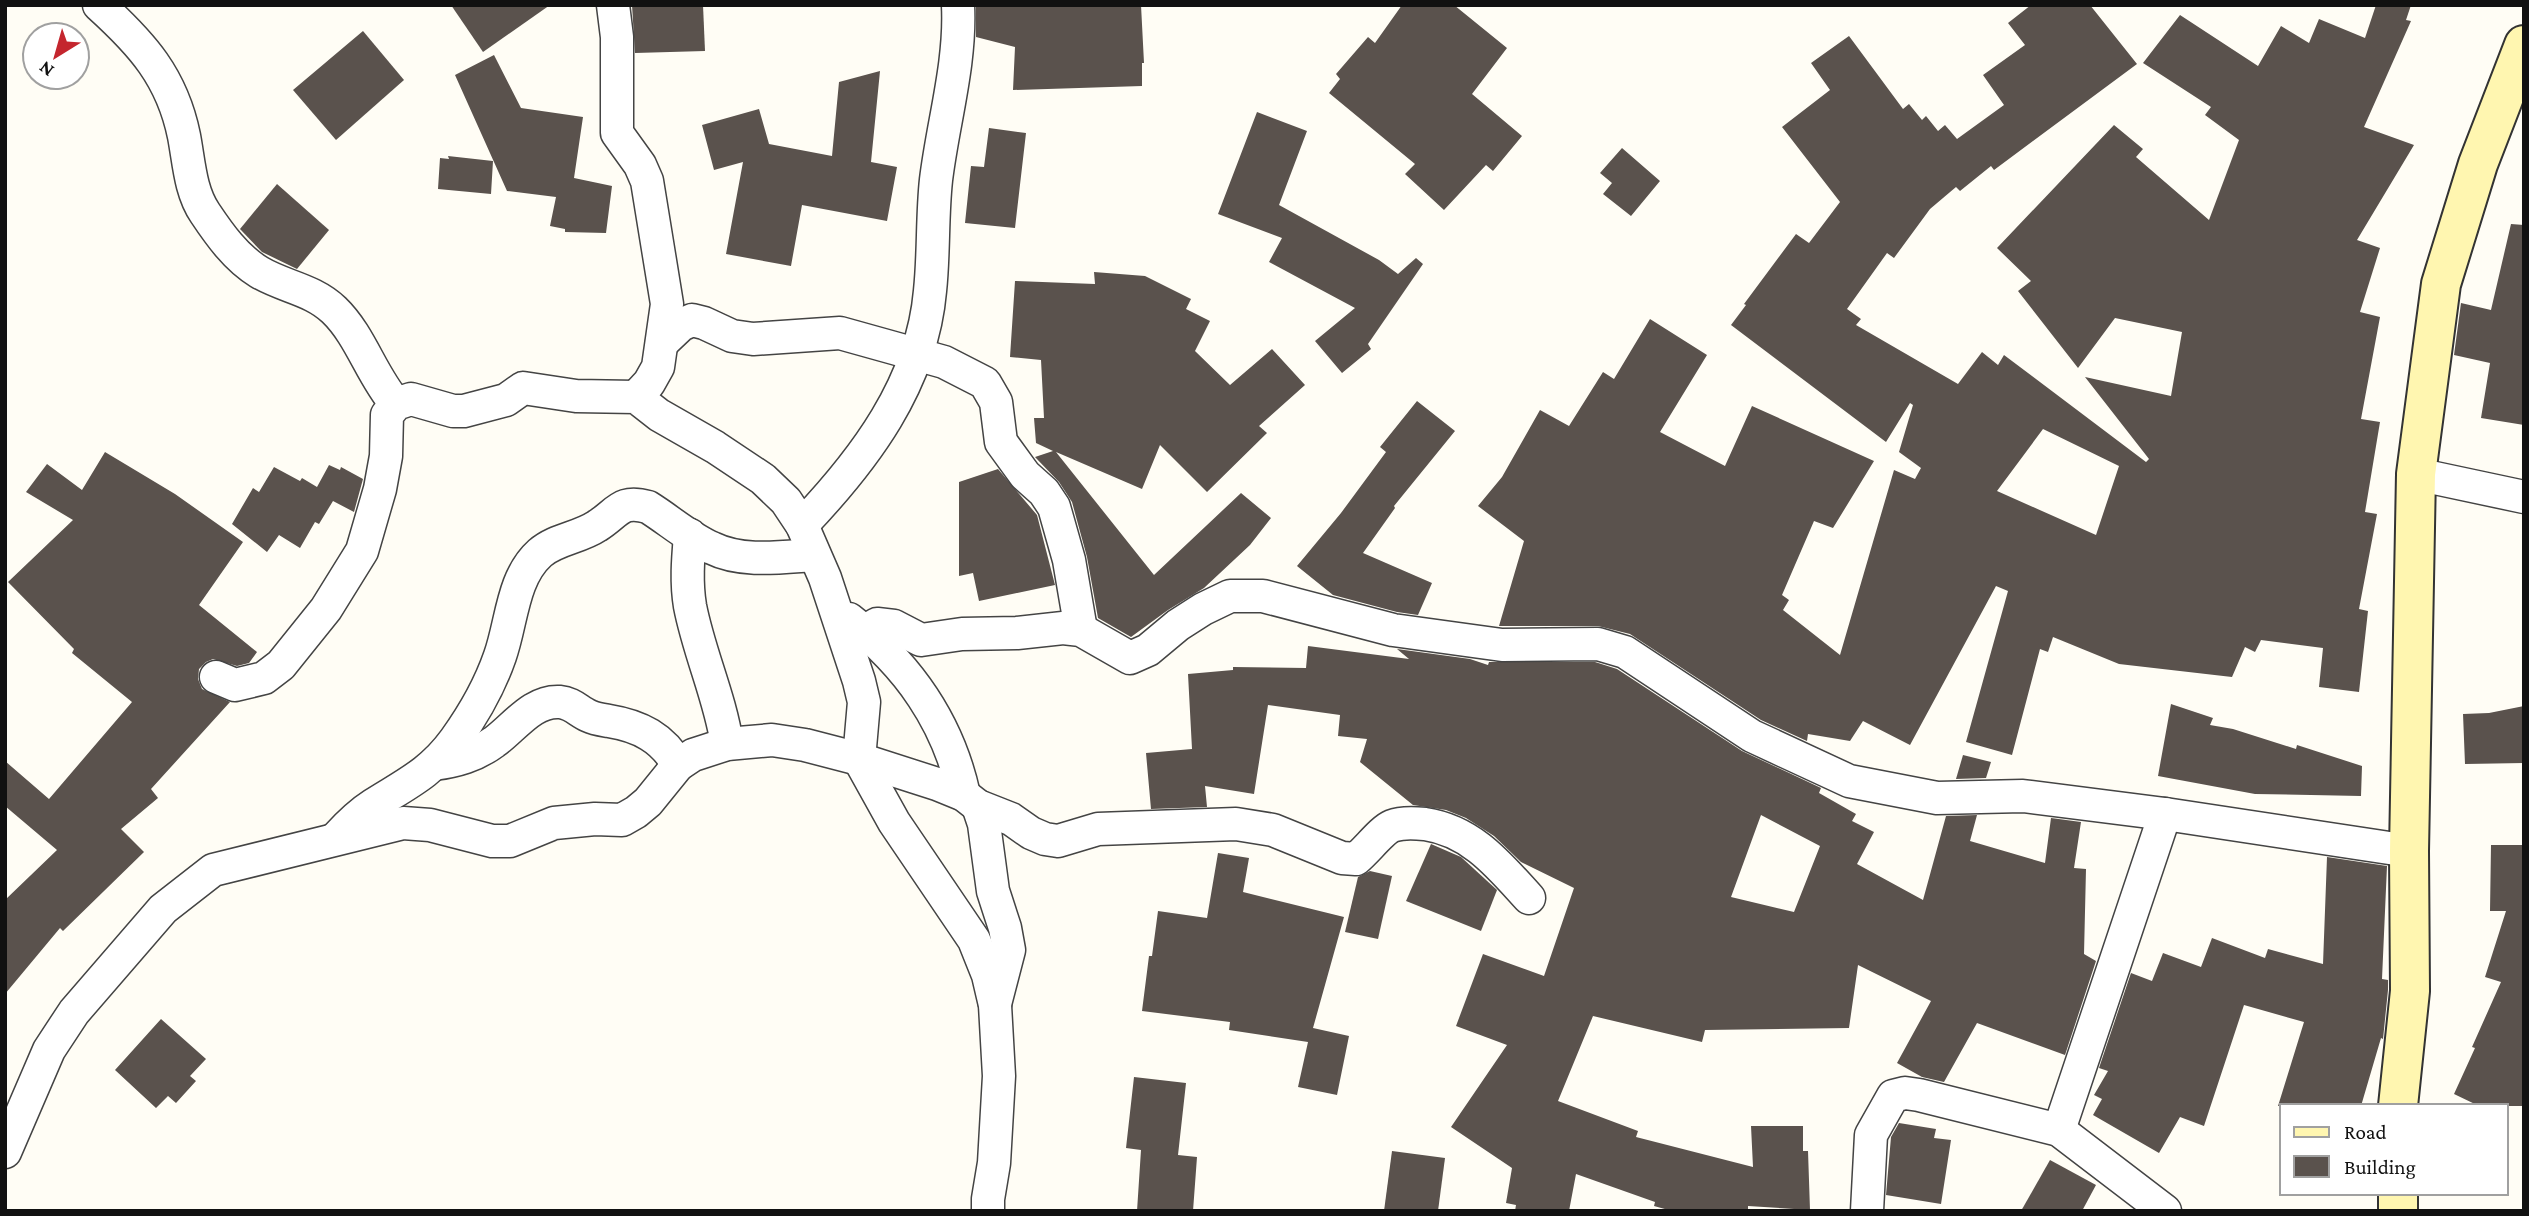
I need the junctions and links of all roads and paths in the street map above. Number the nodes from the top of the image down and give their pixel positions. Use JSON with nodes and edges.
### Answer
{"nodes":[{"id":1,"x":99,"y":5,"type":"edge"},
{"id":2,"x":613,"y":5,"type":"edge"},
{"id":3,"x":958,"y":5,"type":"edge"},
{"id":4,"x":2524,"y":45,"type":"edge"},
{"id":5,"x":662,"y":343,"type":"junction"},
{"id":6,"x":917,"y":354,"type":"junction"},
{"id":7,"x":636,"y":397,"type":"junction"},
{"id":8,"x":396,"y":404,"type":"junction"},
{"id":9,"x":2416,"y":474,"type":"junction"},
{"id":10,"x":2524,"y":497,"type":"edge"},
{"id":11,"x":802,"y":525,"type":"junction"},
{"id":12,"x":690,"y":535,"type":"junction"},
{"id":13,"x":814,"y":555,"type":"junction"},
{"id":14,"x":835,"y":608,"type":"junction"},
{"id":15,"x":1081,"y":630,"type":"junction"},
{"id":16,"x":865,"y":631,"type":"junction"},
{"id":17,"x":216,"y":677,"type":"dead end"},
{"id":18,"x":727,"y":744,"type":"junction"},
{"id":19,"x":859,"y":759,"type":"junction"},
{"id":20,"x":434,"y":764,"type":"junction"},
{"id":21,"x":678,"y":765,"type":"junction"},
{"id":22,"x":971,"y":801,"type":"junction"},
{"id":23,"x":2165,"y":814,"type":"junction"},
{"id":24,"x":334,"y":840,"type":"junction"},
{"id":25,"x":2409,"y":851,"type":"junction"},
{"id":26,"x":1529,"y":898,"type":"dead end"},
{"id":27,"x":995,"y":1005,"type":"junction"},
{"id":28,"x":2398,"y":1104,"type":"edge"},
{"id":29,"x":2059,"y":1130,"type":"junction"},
{"id":30,"x":5,"y":1152,"type":"edge"},
{"id":31,"x":988,"y":1211,"type":"edge"},
{"id":32,"x":1867,"y":1211,"type":"edge"},
{"id":33,"x":2165,"y":1211,"type":"edge"}],
"edges":[{"from":1,"to":8,"type":"street"},
{"from":2,"to":5,"type":"street"},
{"from":3,"to":6,"type":"street"},
{"from":4,"to":9,"type":"main road"},
{"from":5,"to":6,"type":"street"},
{"from":5,"to":7,"type":"street"},
{"from":6,"to":11,"type":"street"},
{"from":6,"to":15,"type":"street"},
{"from":7,"to":8,"type":"street"},
{"from":7,"to":11,"type":"street"},
{"from":8,"to":17,"type":"street"},
{"from":9,"to":10,"type":"street"},
{"from":9,"to":25,"type":"main road"},
{"from":11,"to":13,"type":"street"},
{"from":12,"to":13,"type":"street"},
{"from":12,"to":18,"type":"street"},
{"from":12,"to":20,"type":"street"},
{"from":13,"to":14,"type":"street"},
{"from":14,"to":16,"type":"street"},
{"from":14,"to":19,"type":"street"},
{"from":15,"to":16,"type":"street"},
{"from":15,"to":23,"type":"street"},
{"from":16,"to":22,"type":"street"},
{"from":18,"to":19,"type":"street"},
{"from":18,"to":21,"type":"street"},
{"from":19,"to":22,"type":"street"},
{"from":19,"to":27,"type":"street"},
{"from":20,"to":21,"type":"street"},
{"from":20,"to":24,"type":"street"},
{"from":21,"to":24,"type":"street"},
{"from":22,"to":26,"type":"street"},
{"from":22,"to":27,"type":"street"},
{"from":23,"to":25,"type":"street"},
{"from":23,"to":29,"type":"street"},
{"from":24,"to":30,"type":"street"},
{"from":25,"to":28,"type":"main road"},
{"from":27,"to":31,"type":"street"},
{"from":29,"to":32,"type":"street"},
{"from":29,"to":33,"type":"street"}]}
